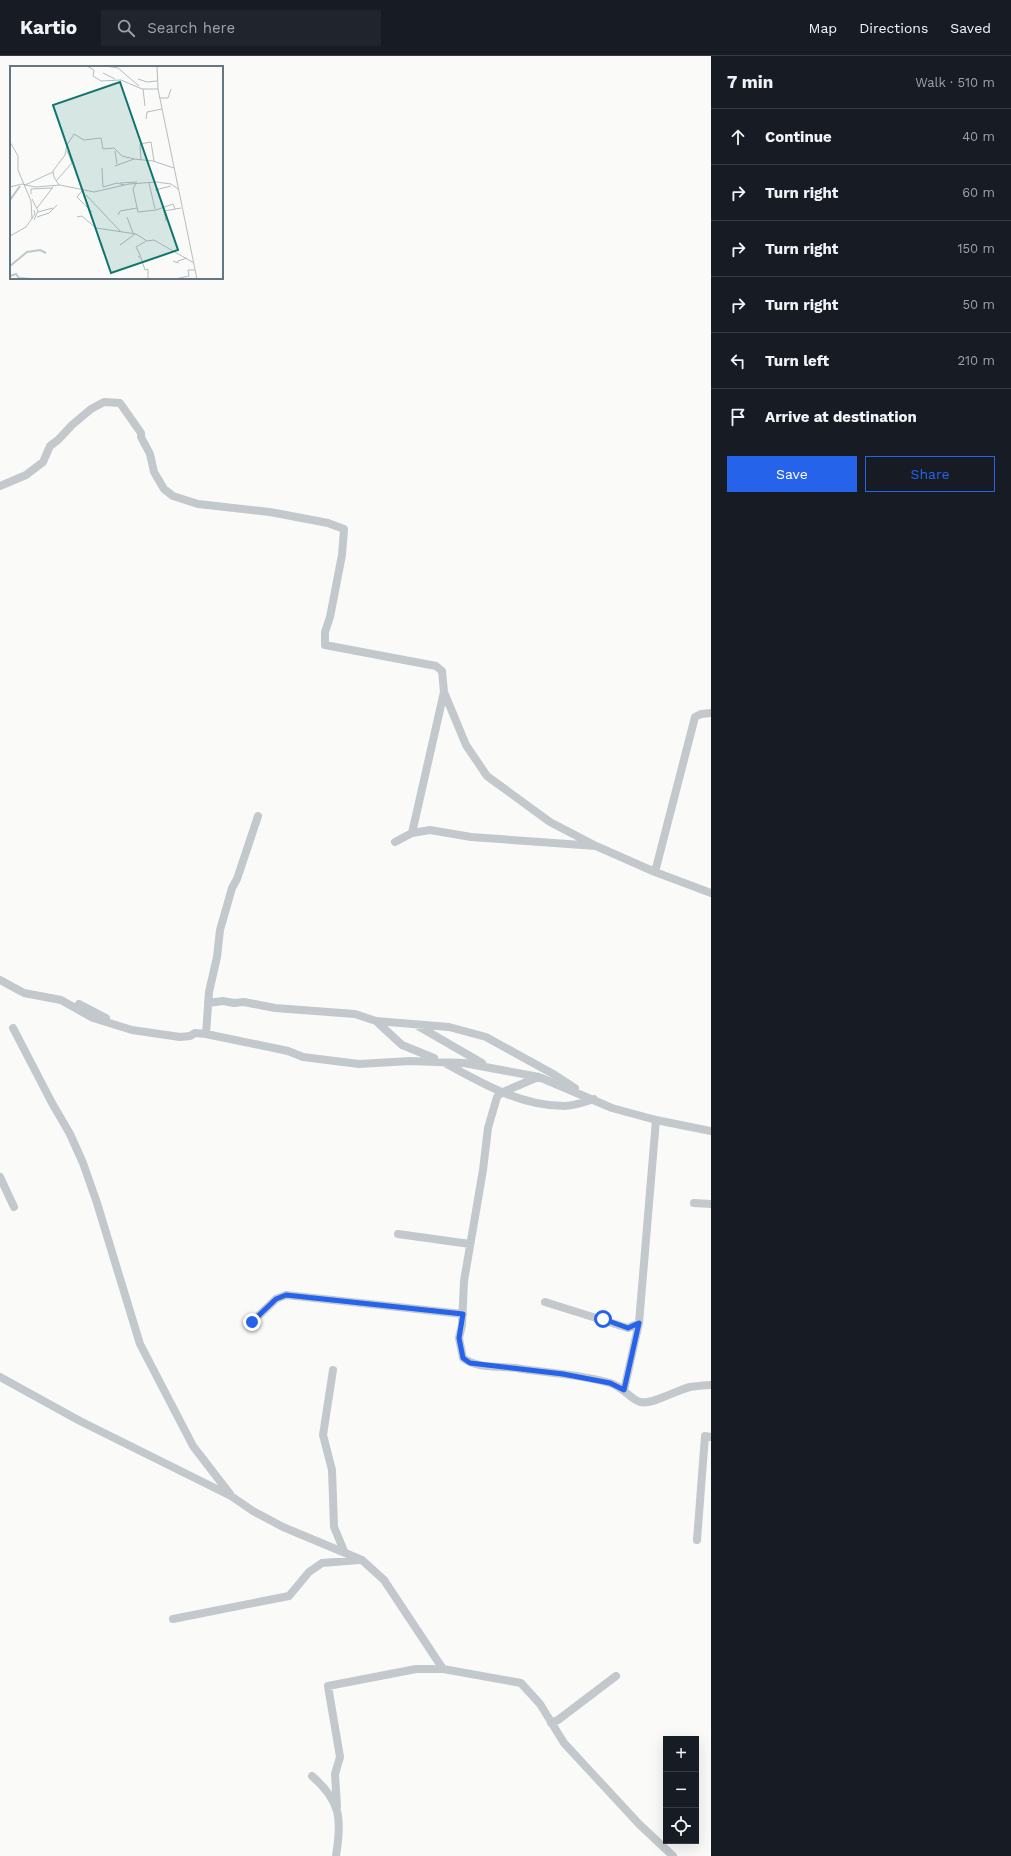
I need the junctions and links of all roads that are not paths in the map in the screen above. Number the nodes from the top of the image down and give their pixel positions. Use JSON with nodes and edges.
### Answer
{"nodes":[{"id":1,"x":0,"y":486,"type":"edge"},
{"id":2,"x":444,"y":692,"type":"junction"},
{"id":3,"x":711,"y":713,"type":"edge"},
{"id":4,"x":258,"y":816,"type":"dead end"},
{"id":5,"x":412,"y":832,"type":"junction"},
{"id":6,"x":395,"y":842,"type":"dead end"},
{"id":7,"x":596,"y":846,"type":"junction"},
{"id":8,"x":655,"y":872,"type":"junction"},
{"id":9,"x":711,"y":893,"type":"edge"},
{"id":10,"x":0,"y":980,"type":"edge"},
{"id":11,"x":208,"y":1003,"type":"junction"},
{"id":12,"x":376,"y":1021,"type":"junction"},
{"id":13,"x":415,"y":1025,"type":"junction"},
{"id":14,"x":13,"y":1028,"type":"dead end"},
{"id":15,"x":206,"y":1034,"type":"junction"},
{"id":16,"x":442,"y":1061,"type":"junction"},
{"id":17,"x":489,"y":1067,"type":"junction"},
{"id":18,"x":539,"y":1077,"type":"junction"},
{"id":19,"x":501,"y":1093,"type":"junction"},
{"id":20,"x":580,"y":1094,"type":"junction"},
{"id":21,"x":594,"y":1099,"type":"junction"},
{"id":22,"x":656,"y":1120,"type":"junction"},
{"id":23,"x":711,"y":1131,"type":"edge"},
{"id":24,"x":0,"y":1177,"type":"edge"},
{"id":25,"x":694,"y":1203,"type":"dead end"},
{"id":26,"x":711,"y":1204,"type":"edge"},
{"id":27,"x":14,"y":1207,"type":"dead end"},
{"id":28,"x":398,"y":1234,"type":"dead end"},
{"id":29,"x":470,"y":1244,"type":"junction"},
{"id":30,"x":545,"y":1302,"type":"dead end"},
{"id":31,"x":463,"y":1314,"type":"junction"},
{"id":32,"x":252,"y":1322,"type":"dead end"},
{"id":33,"x":639,"y":1323,"type":"junction"},
{"id":34,"x":333,"y":1370,"type":"dead end"},
{"id":35,"x":0,"y":1377,"type":"edge"},
{"id":36,"x":711,"y":1385,"type":"edge"},
{"id":37,"x":624,"y":1390,"type":"junction"},
{"id":38,"x":711,"y":1437,"type":"edge"},
{"id":39,"x":231,"y":1496,"type":"junction"},
{"id":40,"x":698,"y":1540,"type":"dead end"},
{"id":41,"x":344,"y":1551,"type":"junction"},
{"id":42,"x":362,"y":1560,"type":"junction"},
{"id":43,"x":174,"y":1619,"type":"dead end"},
{"id":44,"x":443,"y":1669,"type":"junction"},
{"id":45,"x":616,"y":1676,"type":"dead end"},
{"id":46,"x":551,"y":1723,"type":"junction"},
{"id":47,"x":312,"y":1776,"type":"dead end"},
{"id":48,"x":338,"y":1807,"type":"junction"},
{"id":49,"x":336,"y":1856,"type":"edge"},
{"id":50,"x":674,"y":1856,"type":"edge"}],
"edges":[{"from":1,"to":2,"type":"street"},
{"from":2,"to":5,"type":"street"},
{"from":2,"to":7,"type":"street"},
{"from":3,"to":8,"type":"street"},
{"from":4,"to":11,"type":"street"},
{"from":5,"to":6,"type":"street"},
{"from":5,"to":7,"type":"street"},
{"from":7,"to":8,"type":"street"},
{"from":8,"to":9,"type":"street"},
{"from":10,"to":15,"type":"street"},
{"from":11,"to":12,"type":"street"},
{"from":11,"to":15,"type":"street"},
{"from":12,"to":13,"type":"street"},
{"from":12,"to":16,"type":"street"},
{"from":13,"to":17,"type":"street"},
{"from":13,"to":20,"type":"street"},
{"from":14,"to":39,"type":"street"},
{"from":15,"to":16,"type":"street"},
{"from":16,"to":17,"type":"street"},
{"from":16,"to":19,"type":"street"},
{"from":17,"to":18,"type":"street"},
{"from":18,"to":19,"type":"street"},
{"from":18,"to":20,"type":"street"},
{"from":19,"to":21,"type":"street"},
{"from":19,"to":29,"type":"street"},
{"from":20,"to":21,"type":"street"},
{"from":21,"to":22,"type":"street"},
{"from":22,"to":23,"type":"street"},
{"from":22,"to":33,"type":"street"},
{"from":24,"to":27,"type":"street"},
{"from":25,"to":26,"type":"street"},
{"from":28,"to":29,"type":"street"},
{"from":29,"to":31,"type":"street"},
{"from":30,"to":33,"type":"street"},
{"from":31,"to":32,"type":"street"},
{"from":31,"to":37,"type":"street"},
{"from":33,"to":37,"type":"street"},
{"from":34,"to":41,"type":"street"},
{"from":35,"to":39,"type":"street"},
{"from":36,"to":37,"type":"street"},
{"from":38,"to":40,"type":"street"},
{"from":39,"to":41,"type":"street"},
{"from":41,"to":42,"type":"street"},
{"from":42,"to":43,"type":"street"},
{"from":42,"to":44,"type":"street"},
{"from":44,"to":46,"type":"street"},
{"from":44,"to":48,"type":"street"},
{"from":45,"to":46,"type":"street"},
{"from":46,"to":50,"type":"street"},
{"from":47,"to":48,"type":"street"},
{"from":48,"to":49,"type":"street"}]}
